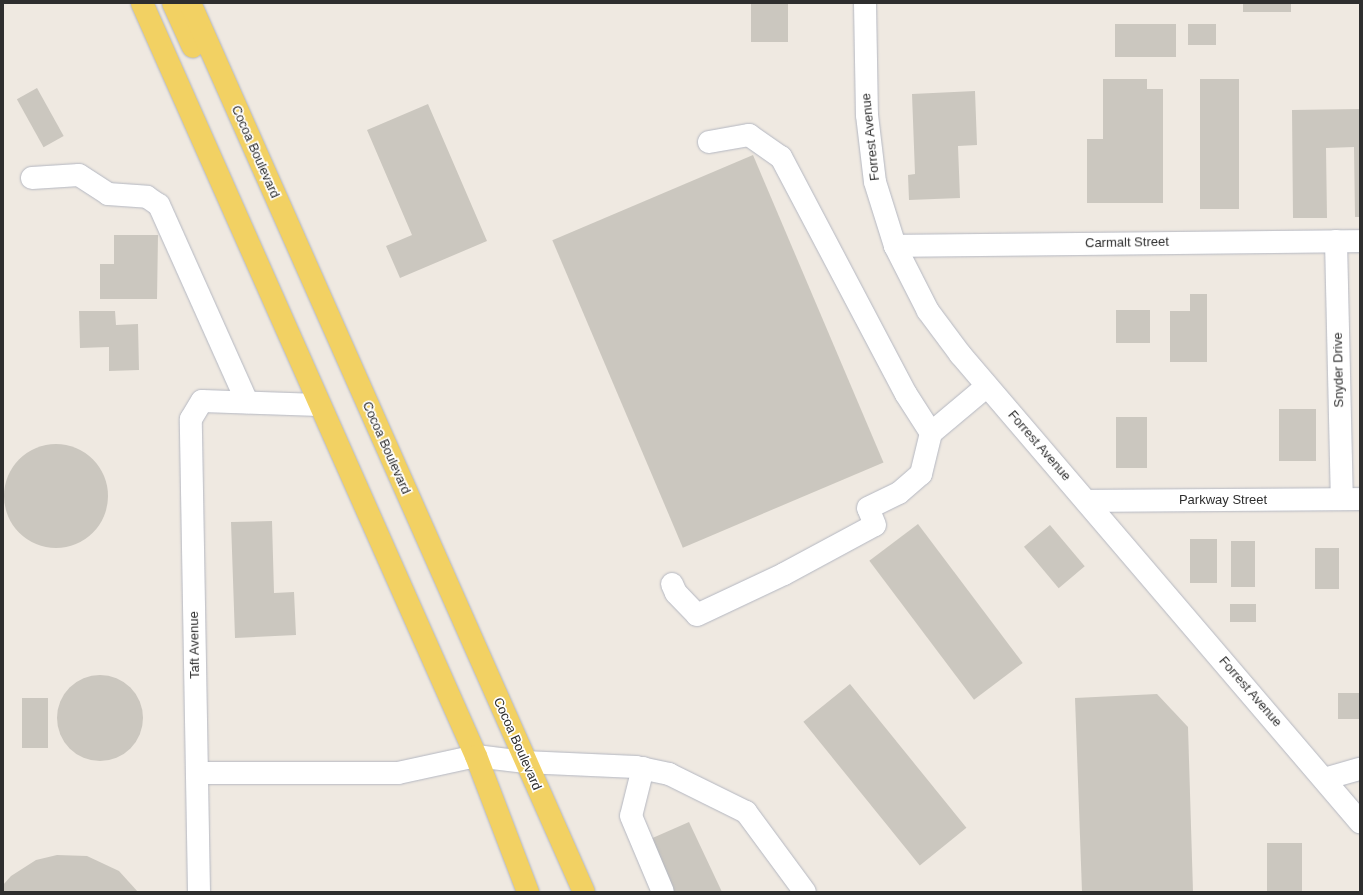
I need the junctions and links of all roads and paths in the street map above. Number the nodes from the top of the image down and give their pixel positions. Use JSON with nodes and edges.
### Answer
{"nodes":[{"id":1,"x":142,"y":3,"type":"edge"},
{"id":2,"x":173,"y":3,"type":"edge"},
{"id":3,"x":190,"y":3,"type":"edge"},
{"id":4,"x":865,"y":3,"type":"edge"},
{"id":5,"x":709,"y":142,"type":"dead end"},
{"id":6,"x":263,"y":169,"type":"junction"},
{"id":7,"x":32,"y":178,"type":"dead end"},
{"id":8,"x":1336,"y":241,"type":"junction"},
{"id":9,"x":1360,"y":241,"type":"edge"},
{"id":10,"x":895,"y":246,"type":"junction"},
{"id":11,"x":987,"y":386,"type":"junction"},
{"id":12,"x":248,"y":402,"type":"junction"},
{"id":13,"x":319,"y":405,"type":"junction"},
{"id":14,"x":931,"y":433,"type":"junction"},
{"id":15,"x":1351,"y":499,"type":"edge"},
{"id":16,"x":1086,"y":501,"type":"junction"},
{"id":17,"x":672,"y":584,"type":"dead end"},
{"id":18,"x":476,"y":756,"type":"junction"},
{"id":19,"x":524,"y":762,"type":"junction"},
{"id":20,"x":643,"y":768,"type":"junction"},
{"id":21,"x":1360,"y":769,"type":"edge"},
{"id":22,"x":197,"y":773,"type":"junction"},
{"id":23,"x":1324,"y":778,"type":"junction"},
{"id":24,"x":1360,"y":822,"type":"edge"},
{"id":25,"x":199,"y":892,"type":"edge"},
{"id":26,"x":528,"y":892,"type":"edge"},
{"id":27,"x":584,"y":892,"type":"edge"},
{"id":28,"x":663,"y":892,"type":"edge"},
{"id":29,"x":806,"y":892,"type":"edge"}],
"edges":[{"from":1,"to":13,"type":"main road"},
{"from":2,"to":6,"type":"main road"},
{"from":3,"to":6,"type":"main road","name":"Cocoa Boulevard"},
{"from":4,"to":10,"type":"street","name":"Forrest Avenue"},
{"from":5,"to":14,"type":"street"},
{"from":6,"to":19,"type":"main road","name":"Cocoa Boulevard"},
{"from":7,"to":12,"type":"street"},
{"from":8,"to":9,"type":"street","name":"Carmalt Street"},
{"from":8,"to":10,"type":"street","name":"Carmalt Street"},
{"from":8,"to":15,"type":"street","name":"Snyder Drive"},
{"from":10,"to":11,"type":"street","name":"Forrest Avenue"},
{"from":11,"to":14,"type":"street"},
{"from":11,"to":16,"type":"street","name":"Forrest Avenue"},
{"from":12,"to":13,"type":"street"},
{"from":12,"to":22,"type":"street","name":"Taft Avenue"},
{"from":13,"to":18,"type":"main road"},
{"from":14,"to":17,"type":"street"},
{"from":15,"to":16,"type":"street","name":"Parkway Street"},
{"from":16,"to":23,"type":"street","name":"Forrest Avenue"},
{"from":18,"to":19,"type":"street"},
{"from":18,"to":22,"type":"street"},
{"from":18,"to":26,"type":"main road"},
{"from":19,"to":20,"type":"street"},
{"from":19,"to":27,"type":"main road","name":"Cocoa Boulevard"},
{"from":20,"to":28,"type":"street"},
{"from":20,"to":29,"type":"street"},
{"from":21,"to":23,"type":"street"},
{"from":22,"to":25,"type":"street","name":"Taft Avenue"},
{"from":23,"to":24,"type":"street","name":"Forrest Avenue"}]}
